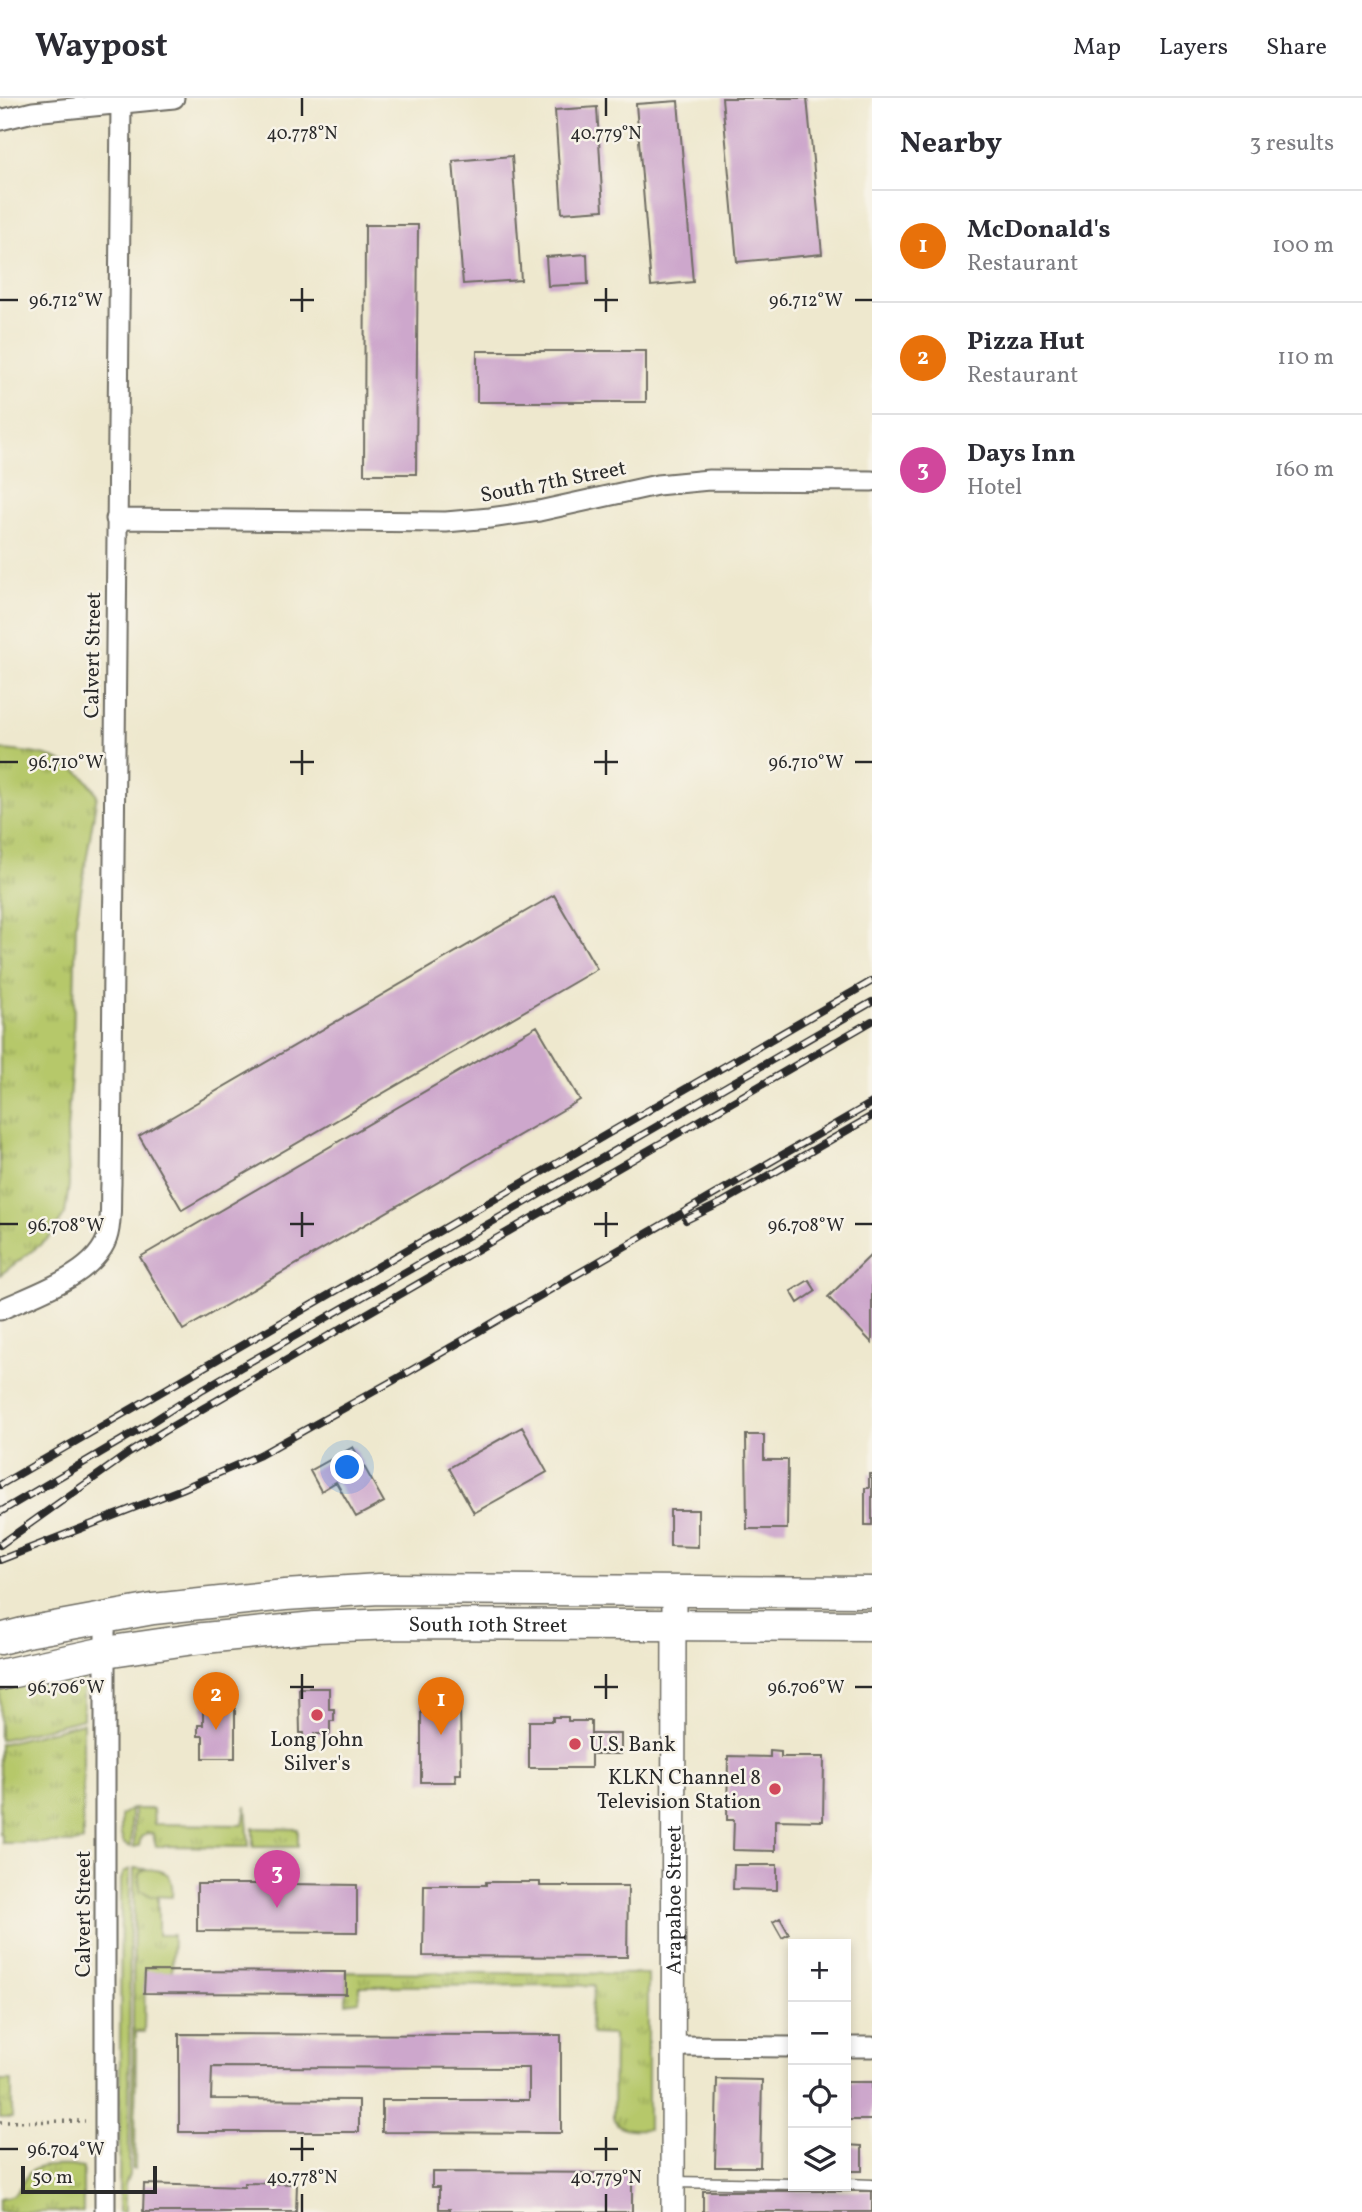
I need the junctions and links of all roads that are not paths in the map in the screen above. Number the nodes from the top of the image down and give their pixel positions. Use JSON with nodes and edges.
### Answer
{"nodes":[{"id":1,"x":174,"y":98,"type":"edge"},
{"id":2,"x":121,"y":103,"type":"junction"},
{"id":3,"x":0,"y":120,"type":"edge"},
{"id":4,"x":872,"y":481,"type":"edge"},
{"id":5,"x":116,"y":519,"type":"junction"},
{"id":6,"x":0,"y":1310,"type":"edge"},
{"id":7,"x":674,"y":1590,"type":"junction"},
{"id":8,"x":872,"y":1592,"type":"edge"},
{"id":9,"x":105,"y":1616,"type":"junction"},
{"id":10,"x":674,"y":1625,"type":"junction"},
{"id":11,"x":872,"y":1626,"type":"edge"},
{"id":12,"x":0,"y":1639,"type":"edge"},
{"id":13,"x":105,"y":1652,"type":"junction"},
{"id":14,"x":0,"y":1675,"type":"edge"},
{"id":15,"x":672,"y":2046,"type":"junction"},
{"id":16,"x":788,"y":2047,"type":"edge"},
{"id":17,"x":851,"y":2047,"type":"edge"},
{"id":18,"x":872,"y":2047,"type":"edge"},
{"id":19,"x":673,"y":2182,"type":"junction"},
{"id":20,"x":788,"y":2184,"type":"edge"},
{"id":21,"x":851,"y":2184,"type":"edge"},
{"id":22,"x":872,"y":2185,"type":"edge"},
{"id":23,"x":105,"y":2212,"type":"edge"},
{"id":24,"x":673,"y":2212,"type":"edge"}],
"edges":[{"from":1,"to":2,"type":"street"},
{"from":2,"to":3,"type":"street"},
{"from":2,"to":5,"type":"street","name":"Calvert Street"},
{"from":4,"to":5,"type":"street","name":"South 7th Street"},
{"from":5,"to":6,"type":"street","name":"Calvert Street"},
{"from":7,"to":8,"type":"main road","name":"South 10th Street"},
{"from":7,"to":9,"type":"main road","name":"South 10th Street"},
{"from":7,"to":10,"type":"street","name":"Arapahoe Street"},
{"from":9,"to":12,"type":"main road","name":"South 10th Street"},
{"from":9,"to":13,"type":"street","name":"Calvert Street"},
{"from":10,"to":11,"type":"main road","name":"South 10th Street"},
{"from":10,"to":13,"type":"main road","name":"South 10th Street"},
{"from":10,"to":15,"type":"street","name":"Arapahoe Street"},
{"from":13,"to":14,"type":"main road","name":"South 10th Street"},
{"from":13,"to":23,"type":"street","name":"Calvert Street"},
{"from":15,"to":16,"type":"street"},
{"from":15,"to":19,"type":"street","name":"Arapahoe Street"},
{"from":17,"to":18,"type":"street"},
{"from":19,"to":20,"type":"lane"},
{"from":19,"to":24,"type":"street","name":"Arapahoe Street"},
{"from":21,"to":22,"type":"lane"}]}
